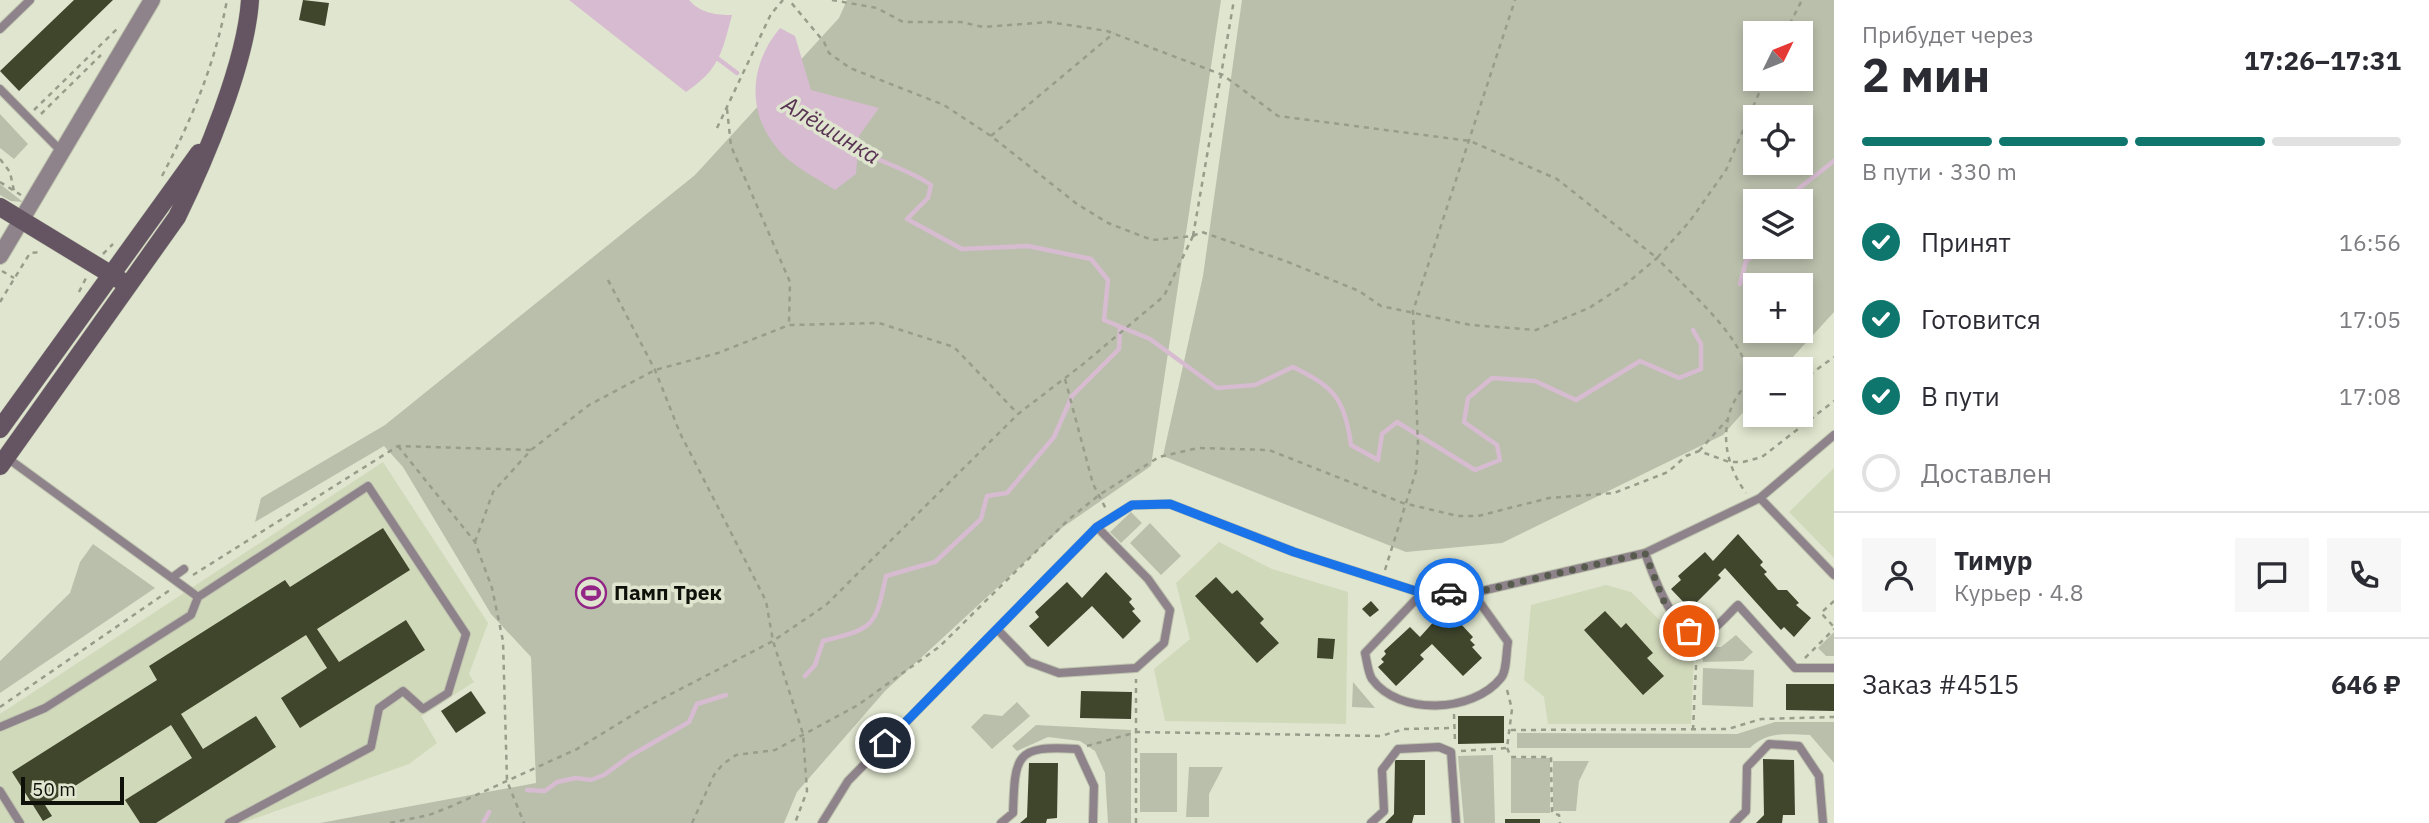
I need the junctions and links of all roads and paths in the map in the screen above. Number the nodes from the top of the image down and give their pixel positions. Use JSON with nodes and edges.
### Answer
{"nodes":[{"id":1,"x":30,"y":0,"type":"edge"},
{"id":2,"x":152,"y":0,"type":"edge"},
{"id":3,"x":227,"y":0,"type":"edge"},
{"id":4,"x":250,"y":0,"type":"edge"},
{"id":5,"x":783,"y":0,"type":"edge"},
{"id":6,"x":789,"y":0,"type":"edge"},
{"id":7,"x":832,"y":0,"type":"edge"},
{"id":8,"x":1234,"y":0,"type":"edge"},
{"id":9,"x":1509,"y":0,"type":"edge"},
{"id":10,"x":1515,"y":0,"type":"edge"},
{"id":11,"x":1802,"y":0,"type":"edge"},
{"id":12,"x":1512,"y":5,"type":"junction"},
{"id":13,"x":1791,"y":21,"type":"edge"},
{"id":14,"x":0,"y":29,"type":"edge"},
{"id":15,"x":117,"y":29,"type":"dead end"},
{"id":16,"x":1114,"y":33,"type":"junction"},
{"id":17,"x":97,"y":48,"type":"junction"},
{"id":18,"x":81,"y":64,"type":"junction"},
{"id":19,"x":87,"y":69,"type":"junction"},
{"id":20,"x":1223,"y":75,"type":"junction"},
{"id":21,"x":65,"y":79,"type":"junction"},
{"id":22,"x":71,"y":85,"type":"junction"},
{"id":23,"x":0,"y":89,"type":"edge"},
{"id":24,"x":1760,"y":91,"type":"edge"},
{"id":25,"x":50,"y":94,"type":"junction"},
{"id":26,"x":55,"y":100,"type":"junction"},
{"id":27,"x":727,"y":109,"type":"junction"},
{"id":28,"x":30,"y":119,"type":"junction"},
{"id":29,"x":717,"y":128,"type":"dead end"},
{"id":30,"x":991,"y":136,"type":"junction"},
{"id":31,"x":1470,"y":141,"type":"junction"},
{"id":32,"x":208,"y":142,"type":"junction"},
{"id":33,"x":62,"y":152,"type":"junction"},
{"id":34,"x":0,"y":159,"type":"edge"},
{"id":35,"x":0,"y":182,"type":"edge"},
{"id":36,"x":159,"y":182,"type":"dead end"},
{"id":37,"x":0,"y":207,"type":"edge"},
{"id":38,"x":21,"y":220,"type":"junction"},
{"id":39,"x":1194,"y":236,"type":"junction"},
{"id":40,"x":36,"y":243,"type":"dead end"},
{"id":41,"x":115,"y":244,"type":"dead end"},
{"id":42,"x":30,"y":253,"type":"junction"},
{"id":43,"x":47,"y":253,"type":"dead end"},
{"id":44,"x":1657,"y":258,"type":"junction"},
{"id":45,"x":1,"y":263,"type":"edge"},
{"id":46,"x":96,"y":271,"type":"junction"},
{"id":47,"x":14,"y":278,"type":"junction"},
{"id":48,"x":84,"y":280,"type":"junction"},
{"id":49,"x":608,"y":280,"type":"dead end"},
{"id":50,"x":129,"y":286,"type":"junction"},
{"id":51,"x":77,"y":296,"type":"dead end"},
{"id":52,"x":0,"y":302,"type":"edge"},
{"id":53,"x":1413,"y":312,"type":"junction"},
{"id":54,"x":789,"y":325,"type":"junction"},
{"id":55,"x":1834,"y":357,"type":"edge"},
{"id":56,"x":1743,"y":364,"type":"edge"},
{"id":57,"x":655,"y":370,"type":"junction"},
{"id":58,"x":1813,"y":372,"type":"edge"},
{"id":59,"x":1065,"y":378,"type":"junction"},
{"id":60,"x":1743,"y":384,"type":"edge"},
{"id":61,"x":1834,"y":401,"type":"edge"},
{"id":62,"x":1018,"y":414,"type":"junction"},
{"id":63,"x":1729,"y":418,"type":"junction"},
{"id":64,"x":0,"y":429,"type":"edge"},
{"id":65,"x":1834,"y":435,"type":"edge"},
{"id":66,"x":398,"y":446,"type":"dead end"},
{"id":67,"x":1699,"y":452,"type":"junction"},
{"id":68,"x":3,"y":461,"type":"edge"},
{"id":69,"x":1729,"y":462,"type":"junction"},
{"id":70,"x":1099,"y":495,"type":"junction"},
{"id":71,"x":1756,"y":500,"type":"junction"},
{"id":72,"x":1404,"y":503,"type":"junction"},
{"id":73,"x":1111,"y":518,"type":"junction"},
{"id":74,"x":1097,"y":527,"type":"junction"},
{"id":75,"x":475,"y":542,"type":"junction"},
{"id":76,"x":1645,"y":553,"type":"junction"},
{"id":77,"x":184,"y":569,"type":"dead end"},
{"id":78,"x":1834,"y":575,"type":"edge"},
{"id":79,"x":173,"y":576,"type":"junction"},
{"id":80,"x":1382,"y":580,"type":"junction"},
{"id":81,"x":175,"y":587,"type":"dead end"},
{"id":82,"x":1422,"y":593,"type":"junction"},
{"id":83,"x":1473,"y":593,"type":"junction"},
{"id":84,"x":198,"y":597,"type":"junction"},
{"id":85,"x":1834,"y":601,"type":"edge"},
{"id":86,"x":1834,"y":628,"type":"edge"},
{"id":87,"x":997,"y":629,"type":"junction"},
{"id":88,"x":1697,"y":635,"type":"junction"},
{"id":89,"x":773,"y":641,"type":"junction"},
{"id":90,"x":1136,"y":668,"type":"junction"},
{"id":91,"x":1795,"y":668,"type":"junction"},
{"id":92,"x":1834,"y":668,"type":"edge"},
{"id":93,"x":1503,"y":676,"type":"junction"},
{"id":94,"x":0,"y":707,"type":"edge"},
{"id":95,"x":1834,"y":717,"type":"edge"},
{"id":96,"x":1454,"y":718,"type":"dead end"},
{"id":97,"x":0,"y":727,"type":"edge"},
{"id":98,"x":1455,"y":728,"type":"junction"},
{"id":99,"x":1511,"y":730,"type":"junction"},
{"id":100,"x":1693,"y":730,"type":"junction"},
{"id":101,"x":1137,"y":732,"type":"junction"},
{"id":102,"x":803,"y":734,"type":"junction"},
{"id":103,"x":1077,"y":748,"type":"junction"},
{"id":104,"x":1507,"y":748,"type":"junction"},
{"id":105,"x":1451,"y":752,"type":"junction"},
{"id":106,"x":508,"y":781,"type":"junction"},
{"id":107,"x":0,"y":791,"type":"edge"},
{"id":108,"x":20,"y":823,"type":"edge"},
{"id":109,"x":229,"y":823,"type":"edge"},
{"id":110,"x":390,"y":823,"type":"edge"},
{"id":111,"x":524,"y":823,"type":"edge"},
{"id":112,"x":692,"y":823,"type":"edge"},
{"id":113,"x":795,"y":823,"type":"edge"},
{"id":114,"x":822,"y":823,"type":"edge"},
{"id":115,"x":1002,"y":823,"type":"edge"},
{"id":116,"x":1093,"y":823,"type":"edge"},
{"id":117,"x":1136,"y":823,"type":"edge"},
{"id":118,"x":1371,"y":823,"type":"edge"},
{"id":119,"x":1456,"y":823,"type":"edge"},
{"id":120,"x":1560,"y":823,"type":"edge"},
{"id":121,"x":1734,"y":823,"type":"edge"},
{"id":122,"x":1823,"y":823,"type":"edge"}],
"edges":[{"from":1,"to":14,"type":"lane"},
{"from":2,"to":33,"type":"street"},
{"from":3,"to":36,"type":"path"},
{"from":4,"to":32,"type":"main road"},
{"from":5,"to":27,"type":"path"},
{"from":6,"to":30,"type":"path"},
{"from":7,"to":16,"type":"path"},
{"from":8,"to":20,"type":"path"},
{"from":9,"to":12,"type":"path"},
{"from":10,"to":12,"type":"path"},
{"from":11,"to":13,"type":"path"},
{"from":12,"to":31,"type":"path"},
{"from":15,"to":17,"type":"path"},
{"from":16,"to":20,"type":"path"},
{"from":16,"to":30,"type":"path"},
{"from":17,"to":18,"type":"path"},
{"from":17,"to":19,"type":"path"},
{"from":18,"to":19,"type":"path"},
{"from":18,"to":21,"type":"path"},
{"from":19,"to":22,"type":"path"},
{"from":20,"to":31,"type":"path"},
{"from":20,"to":39,"type":"path"},
{"from":21,"to":22,"type":"path"},
{"from":21,"to":25,"type":"path"},
{"from":22,"to":26,"type":"path"},
{"from":23,"to":28,"type":"lane"},
{"from":24,"to":44,"type":"path"},
{"from":25,"to":26,"type":"path"},
{"from":25,"to":28,"type":"path"},
{"from":26,"to":28,"type":"path"},
{"from":27,"to":29,"type":"path"},
{"from":27,"to":54,"type":"path"},
{"from":28,"to":33,"type":"lane"},
{"from":30,"to":39,"type":"path"},
{"from":31,"to":44,"type":"path"},
{"from":31,"to":53,"type":"path"},
{"from":32,"to":46,"type":"main road"},
{"from":32,"to":50,"type":"main road"},
{"from":33,"to":38,"type":"street"},
{"from":34,"to":35,"type":"path"},
{"from":37,"to":38,"type":"main road"},
{"from":38,"to":45,"type":"street"},
{"from":38,"to":46,"type":"main road"},
{"from":39,"to":53,"type":"path"},
{"from":39,"to":59,"type":"path"},
{"from":40,"to":42,"type":"path"},
{"from":41,"to":46,"type":"path"},
{"from":42,"to":43,"type":"path"},
{"from":42,"to":47,"type":"path"},
{"from":44,"to":53,"type":"path"},
{"from":44,"to":56,"type":"path"},
{"from":45,"to":47,"type":"path"},
{"from":46,"to":48,"type":"path"},
{"from":46,"to":48,"type":"path"},
{"from":46,"to":50,"type":"main road"},
{"from":46,"to":64,"type":"main road"},
{"from":47,"to":52,"type":"path"},
{"from":48,"to":51,"type":"path"},
{"from":49,"to":57,"type":"path"},
{"from":50,"to":68,"type":"main road"},
{"from":53,"to":72,"type":"path"},
{"from":54,"to":57,"type":"path"},
{"from":54,"to":62,"type":"path"},
{"from":55,"to":58,"type":"path"},
{"from":57,"to":75,"type":"path"},
{"from":57,"to":89,"type":"path"},
{"from":59,"to":62,"type":"path"},
{"from":59,"to":70,"type":"path"},
{"from":60,"to":63,"type":"path"},
{"from":61,"to":69,"type":"path"},
{"from":62,"to":89,"type":"path"},
{"from":63,"to":67,"type":"path"},
{"from":63,"to":69,"type":"path"},
{"from":65,"to":71,"type":"lane"},
{"from":66,"to":75,"type":"path"},
{"from":67,"to":69,"type":"path"},
{"from":67,"to":72,"type":"path"},
{"from":68,"to":79,"type":"lane"},
{"from":69,"to":71,"type":"path"},
{"from":70,"to":72,"type":"path"},
{"from":70,"to":73,"type":"path"},
{"from":70,"to":102,"type":"path"},
{"from":71,"to":76,"type":"lane"},
{"from":71,"to":78,"type":"lane"},
{"from":72,"to":80,"type":"path"},
{"from":73,"to":74,"type":"lane"},
{"from":73,"to":80,"type":"lane"},
{"from":74,"to":87,"type":"lane"},
{"from":74,"to":90,"type":"lane"},
{"from":75,"to":106,"type":"path"},
{"from":76,"to":83,"type":"lane"},
{"from":76,"to":88,"type":"lane"},
{"from":77,"to":79,"type":"lane"},
{"from":79,"to":84,"type":"lane"},
{"from":80,"to":82,"type":"lane"},
{"from":81,"to":94,"type":"path"},
{"from":82,"to":83,"type":"lane"},
{"from":82,"to":93,"type":"lane"},
{"from":83,"to":93,"type":"lane"},
{"from":84,"to":97,"type":"lane"},
{"from":84,"to":109,"type":"lane"},
{"from":85,"to":86,"type":"path"},
{"from":86,"to":91,"type":"path"},
{"from":87,"to":90,"type":"lane"},
{"from":87,"to":114,"type":"lane"},
{"from":88,"to":91,"type":"lane"},
{"from":88,"to":100,"type":"path"},
{"from":89,"to":102,"type":"path"},
{"from":89,"to":106,"type":"path"},
{"from":90,"to":101,"type":"path"},
{"from":91,"to":92,"type":"lane"},
{"from":93,"to":99,"type":"path"},
{"from":95,"to":100,"type":"path"},
{"from":96,"to":98,"type":"path"},
{"from":98,"to":101,"type":"path"},
{"from":98,"to":105,"type":"path"},
{"from":99,"to":100,"type":"path"},
{"from":99,"to":104,"type":"path"},
{"from":101,"to":103,"type":"path"},
{"from":101,"to":117,"type":"path"},
{"from":102,"to":112,"type":"path"},
{"from":102,"to":113,"type":"path"},
{"from":103,"to":115,"type":"lane"},
{"from":103,"to":116,"type":"lane"},
{"from":104,"to":105,"type":"path"},
{"from":104,"to":120,"type":"path"},
{"from":105,"to":118,"type":"lane"},
{"from":105,"to":119,"type":"lane"},
{"from":106,"to":110,"type":"path"},
{"from":106,"to":111,"type":"path"},
{"from":107,"to":108,"type":"lane"},
{"from":121,"to":122,"type":"lane"}]}
